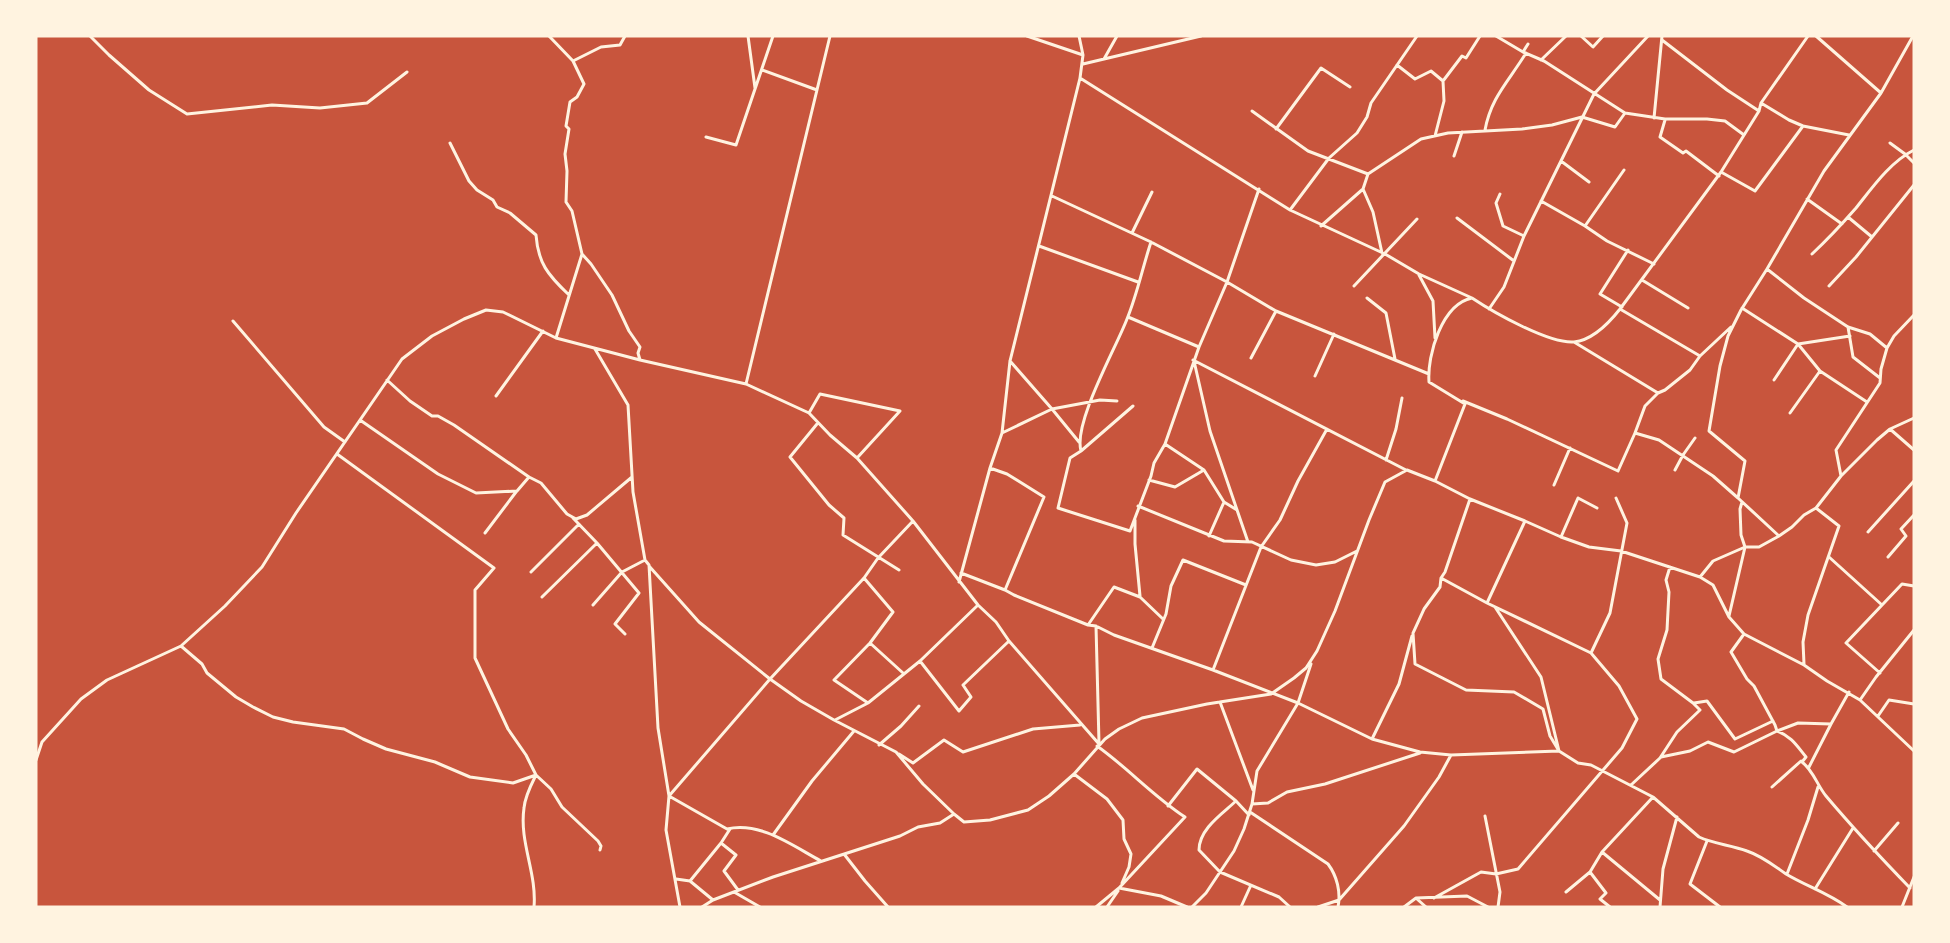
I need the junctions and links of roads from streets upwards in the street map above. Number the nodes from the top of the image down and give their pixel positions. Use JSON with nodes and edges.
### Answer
{"nodes":[{"id":1,"x":90,"y":36,"type":"edge"},
{"id":2,"x":549,"y":36,"type":"edge"},
{"id":3,"x":625,"y":36,"type":"edge"},
{"id":4,"x":748,"y":36,"type":"edge"},
{"id":5,"x":773,"y":36,"type":"edge"},
{"id":6,"x":830,"y":36,"type":"edge"},
{"id":7,"x":1026,"y":36,"type":"edge"},
{"id":8,"x":1080,"y":36,"type":"edge"},
{"id":9,"x":1117,"y":36,"type":"edge"},
{"id":10,"x":1201,"y":36,"type":"edge"},
{"id":11,"x":1416,"y":36,"type":"edge"},
{"id":12,"x":1480,"y":36,"type":"edge"},
{"id":13,"x":1496,"y":36,"type":"edge"},
{"id":14,"x":1566,"y":36,"type":"edge"},
{"id":15,"x":1581,"y":36,"type":"edge"},
{"id":16,"x":1603,"y":36,"type":"edge"},
{"id":17,"x":1648,"y":36,"type":"edge"},
{"id":18,"x":1808,"y":36,"type":"edge"},
{"id":19,"x":1816,"y":36,"type":"edge"},
{"id":20,"x":1913,"y":36,"type":"edge"},
{"id":21,"x":1662,"y":38,"type":"edge"},
{"id":22,"x":1528,"y":44,"type":"dead end"},
{"id":23,"x":1525,"y":53,"type":"junction"},
{"id":24,"x":1083,"y":55,"type":"junction"},
{"id":25,"x":1104,"y":59,"type":"junction"},
{"id":26,"x":573,"y":61,"type":"junction"},
{"id":27,"x":1540,"y":61,"type":"junction"},
{"id":28,"x":1083,"y":64,"type":"junction"},
{"id":29,"x":1397,"y":65,"type":"junction"},
{"id":30,"x":762,"y":70,"type":"junction"},
{"id":31,"x":407,"y":72,"type":"dead end"},
{"id":32,"x":1080,"y":78,"type":"junction"},
{"id":33,"x":1443,"y":81,"type":"junction"},
{"id":34,"x":1350,"y":87,"type":"dead end"},
{"id":35,"x":755,"y":89,"type":"junction"},
{"id":36,"x":817,"y":90,"type":"junction"},
{"id":37,"x":1881,"y":93,"type":"junction"},
{"id":38,"x":1594,"y":94,"type":"junction"},
{"id":39,"x":1761,"y":103,"type":"junction"},
{"id":40,"x":1252,"y":111,"type":"dead end"},
{"id":41,"x":1759,"y":112,"type":"junction"},
{"id":42,"x":1624,"y":113,"type":"junction"},
{"id":43,"x":1582,"y":117,"type":"junction"},
{"id":44,"x":1654,"y":118,"type":"junction"},
{"id":45,"x":1665,"y":119,"type":"junction"},
{"id":46,"x":1803,"y":126,"type":"junction"},
{"id":47,"x":1276,"y":129,"type":"junction"},
{"id":48,"x":1485,"y":130,"type":"junction"},
{"id":49,"x":1462,"y":132,"type":"junction"},
{"id":50,"x":1744,"y":134,"type":"junction"},
{"id":51,"x":1849,"y":135,"type":"junction"},
{"id":52,"x":1435,"y":136,"type":"junction"},
{"id":53,"x":706,"y":137,"type":"dead end"},
{"id":54,"x":450,"y":143,"type":"dead end"},
{"id":55,"x":1890,"y":143,"type":"dead end"},
{"id":56,"x":1914,"y":150,"type":"edge"},
{"id":57,"x":1905,"y":154,"type":"junction"},
{"id":58,"x":1454,"y":156,"type":"dead end"},
{"id":59,"x":1329,"y":158,"type":"junction"},
{"id":60,"x":1561,"y":161,"type":"junction"},
{"id":61,"x":1914,"y":164,"type":"edge"},
{"id":62,"x":1624,"y":170,"type":"dead end"},
{"id":63,"x":1368,"y":174,"type":"junction"},
{"id":64,"x":1720,"y":174,"type":"junction"},
{"id":65,"x":1589,"y":182,"type":"dead end"},
{"id":66,"x":1914,"y":185,"type":"edge"},
{"id":67,"x":1259,"y":189,"type":"junction"},
{"id":68,"x":1363,"y":189,"type":"junction"},
{"id":69,"x":1152,"y":192,"type":"dead end"},
{"id":70,"x":1500,"y":194,"type":"dead end"},
{"id":71,"x":1052,"y":196,"type":"junction"},
{"id":72,"x":1807,"y":199,"type":"junction"},
{"id":73,"x":1541,"y":201,"type":"junction"},
{"id":74,"x":1290,"y":210,"type":"junction"},
{"id":75,"x":1848,"y":217,"type":"junction"},
{"id":76,"x":1457,"y":218,"type":"dead end"},
{"id":77,"x":1417,"y":219,"type":"dead end"},
{"id":78,"x":1842,"y":224,"type":"junction"},
{"id":79,"x":1321,"y":226,"type":"junction"},
{"id":80,"x":1585,"y":226,"type":"junction"},
{"id":81,"x":1132,"y":233,"type":"junction"},
{"id":82,"x":1524,"y":236,"type":"junction"},
{"id":83,"x":1872,"y":237,"type":"junction"},
{"id":84,"x":1151,"y":242,"type":"junction"},
{"id":85,"x":1039,"y":246,"type":"junction"},
{"id":86,"x":1628,"y":250,"type":"junction"},
{"id":87,"x":582,"y":254,"type":"junction"},
{"id":88,"x":1384,"y":254,"type":"junction"},
{"id":89,"x":1812,"y":254,"type":"dead end"},
{"id":90,"x":1514,"y":261,"type":"junction"},
{"id":91,"x":1654,"y":264,"type":"junction"},
{"id":92,"x":1767,"y":269,"type":"junction"},
{"id":93,"x":1419,"y":274,"type":"junction"},
{"id":94,"x":1642,"y":280,"type":"junction"},
{"id":95,"x":1138,"y":282,"type":"junction"},
{"id":96,"x":1227,"y":282,"type":"junction"},
{"id":97,"x":1354,"y":286,"type":"dead end"},
{"id":98,"x":1829,"y":286,"type":"dead end"},
{"id":99,"x":568,"y":294,"type":"junction"},
{"id":100,"x":1367,"y":298,"type":"dead end"},
{"id":101,"x":1472,"y":298,"type":"junction"},
{"id":102,"x":1621,"y":308,"type":"junction"},
{"id":103,"x":1688,"y":308,"type":"dead end"},
{"id":104,"x":1742,"y":308,"type":"junction"},
{"id":105,"x":1489,"y":309,"type":"junction"},
{"id":106,"x":1276,"y":311,"type":"junction"},
{"id":107,"x":1914,"y":315,"type":"edge"},
{"id":108,"x":1128,"y":317,"type":"junction"},
{"id":109,"x":232,"y":321,"type":"dead end"},
{"id":110,"x":1734,"y":324,"type":"junction"},
{"id":111,"x":1848,"y":327,"type":"junction"},
{"id":112,"x":543,"y":330,"type":"junction"},
{"id":113,"x":1334,"y":334,"type":"junction"},
{"id":114,"x":1850,"y":336,"type":"junction"},
{"id":115,"x":556,"y":338,"type":"junction"},
{"id":116,"x":1435,"y":338,"type":"junction"},
{"id":117,"x":1574,"y":342,"type":"junction"},
{"id":118,"x":1798,"y":344,"type":"junction"},
{"id":119,"x":1198,"y":347,"type":"junction"},
{"id":120,"x":595,"y":348,"type":"junction"},
{"id":121,"x":1886,"y":348,"type":"junction"},
{"id":122,"x":1700,"y":356,"type":"junction"},
{"id":123,"x":1251,"y":358,"type":"dead end"},
{"id":124,"x":640,"y":360,"type":"junction"},
{"id":125,"x":1194,"y":360,"type":"junction"},
{"id":126,"x":1395,"y":360,"type":"junction"},
{"id":127,"x":1010,"y":361,"type":"junction"},
{"id":128,"x":1820,"y":371,"type":"junction"},
{"id":129,"x":1428,"y":374,"type":"junction"},
{"id":130,"x":1315,"y":376,"type":"dead end"},
{"id":131,"x":1880,"y":378,"type":"junction"},
{"id":132,"x":387,"y":380,"type":"junction"},
{"id":133,"x":1774,"y":380,"type":"dead end"},
{"id":134,"x":746,"y":384,"type":"junction"},
{"id":135,"x":1658,"y":393,"type":"junction"},
{"id":136,"x":496,"y":396,"type":"dead end"},
{"id":137,"x":1402,"y":398,"type":"dead end"},
{"id":138,"x":1455,"y":398,"type":"junction"},
{"id":139,"x":1117,"y":401,"type":"dead end"},
{"id":140,"x":1867,"y":402,"type":"junction"},
{"id":141,"x":1089,"y":403,"type":"junction"},
{"id":142,"x":1133,"y":406,"type":"dead end"},
{"id":143,"x":1052,"y":409,"type":"junction"},
{"id":144,"x":808,"y":413,"type":"junction"},
{"id":145,"x":1790,"y":413,"type":"dead end"},
{"id":146,"x":1914,"y":418,"type":"edge"},
{"id":147,"x":360,"y":420,"type":"junction"},
{"id":148,"x":817,"y":424,"type":"junction"},
{"id":149,"x":1327,"y":429,"type":"junction"},
{"id":150,"x":1890,"y":429,"type":"junction"},
{"id":151,"x":1002,"y":433,"type":"junction"},
{"id":152,"x":1635,"y":433,"type":"junction"},
{"id":153,"x":1695,"y":438,"type":"dead end"},
{"id":154,"x":345,"y":442,"type":"junction"},
{"id":155,"x":1079,"y":443,"type":"junction"},
{"id":156,"x":1165,"y":444,"type":"junction"},
{"id":157,"x":1570,"y":448,"type":"junction"},
{"id":158,"x":1914,"y":450,"type":"edge"},
{"id":159,"x":1081,"y":451,"type":"junction"},
{"id":160,"x":337,"y":454,"type":"junction"},
{"id":161,"x":1683,"y":455,"type":"junction"},
{"id":162,"x":857,"y":458,"type":"junction"},
{"id":163,"x":1386,"y":460,"type":"junction"},
{"id":164,"x":990,"y":468,"type":"junction"},
{"id":165,"x":1204,"y":470,"type":"junction"},
{"id":166,"x":1407,"y":470,"type":"junction"},
{"id":167,"x":1676,"y":470,"type":"dead end"},
{"id":168,"x":1840,"y":476,"type":"junction"},
{"id":169,"x":529,"y":477,"type":"junction"},
{"id":170,"x":632,"y":477,"type":"junction"},
{"id":171,"x":1149,"y":480,"type":"junction"},
{"id":172,"x":1435,"y":481,"type":"junction"},
{"id":173,"x":1914,"y":481,"type":"edge"},
{"id":174,"x":1554,"y":485,"type":"dead end"},
{"id":175,"x":517,"y":491,"type":"junction"},
{"id":176,"x":1616,"y":498,"type":"dead end"},
{"id":177,"x":1738,"y":498,"type":"junction"},
{"id":178,"x":1470,"y":499,"type":"junction"},
{"id":179,"x":1224,"y":502,"type":"junction"},
{"id":180,"x":1742,"y":502,"type":"junction"},
{"id":181,"x":1138,"y":506,"type":"junction"},
{"id":182,"x":1596,"y":508,"type":"dead end"},
{"id":183,"x":1816,"y":508,"type":"junction"},
{"id":184,"x":1238,"y":510,"type":"junction"},
{"id":185,"x":1914,"y":515,"type":"edge"},
{"id":186,"x":1135,"y":516,"type":"junction"},
{"id":187,"x":573,"y":518,"type":"junction"},
{"id":188,"x":913,"y":521,"type":"junction"},
{"id":189,"x":1525,"y":521,"type":"junction"},
{"id":190,"x":579,"y":524,"type":"junction"},
{"id":191,"x":1868,"y":532,"type":"dead end"},
{"id":192,"x":485,"y":533,"type":"dead end"},
{"id":193,"x":1209,"y":536,"type":"junction"},
{"id":194,"x":1779,"y":536,"type":"junction"},
{"id":195,"x":1561,"y":538,"type":"junction"},
{"id":196,"x":1248,"y":542,"type":"junction"},
{"id":197,"x":597,"y":544,"type":"junction"},
{"id":198,"x":1261,"y":547,"type":"junction"},
{"id":199,"x":1745,"y":547,"type":"junction"},
{"id":200,"x":1358,"y":550,"type":"junction"},
{"id":201,"x":1621,"y":551,"type":"junction"},
{"id":202,"x":1829,"y":557,"type":"junction"},
{"id":203,"x":1888,"y":557,"type":"dead end"},
{"id":204,"x":878,"y":558,"type":"junction"},
{"id":205,"x":645,"y":560,"type":"junction"},
{"id":206,"x":649,"y":565,"type":"junction"},
{"id":207,"x":1670,"y":568,"type":"junction"},
{"id":208,"x":899,"y":570,"type":"dead end"},
{"id":209,"x":531,"y":572,"type":"dead end"},
{"id":210,"x":622,"y":572,"type":"junction"},
{"id":211,"x":961,"y":573,"type":"junction"},
{"id":212,"x":1700,"y":577,"type":"junction"},
{"id":213,"x":864,"y":578,"type":"junction"},
{"id":214,"x":1441,"y":578,"type":"junction"},
{"id":215,"x":959,"y":582,"type":"junction"},
{"id":216,"x":1246,"y":585,"type":"junction"},
{"id":217,"x":1914,"y":586,"type":"edge"},
{"id":218,"x":1005,"y":590,"type":"junction"},
{"id":219,"x":542,"y":597,"type":"dead end"},
{"id":220,"x":1140,"y":597,"type":"junction"},
{"id":221,"x":1487,"y":603,"type":"junction"},
{"id":222,"x":593,"y":605,"type":"dead end"},
{"id":223,"x":978,"y":605,"type":"junction"},
{"id":224,"x":1882,"y":605,"type":"junction"},
{"id":225,"x":1495,"y":607,"type":"junction"},
{"id":226,"x":1729,"y":617,"type":"junction"},
{"id":227,"x":1163,"y":619,"type":"junction"},
{"id":228,"x":1088,"y":625,"type":"junction"},
{"id":229,"x":1096,"y":626,"type":"junction"},
{"id":230,"x":1914,"y":630,"type":"edge"},
{"id":231,"x":1413,"y":633,"type":"junction"},
{"id":232,"x":625,"y":634,"type":"dead end"},
{"id":233,"x":1744,"y":634,"type":"junction"},
{"id":234,"x":1009,"y":641,"type":"junction"},
{"id":235,"x":870,"y":643,"type":"junction"},
{"id":236,"x":182,"y":646,"type":"junction"},
{"id":237,"x":1152,"y":648,"type":"junction"},
{"id":238,"x":1591,"y":653,"type":"junction"},
{"id":239,"x":920,"y":661,"type":"junction"},
{"id":240,"x":1312,"y":661,"type":"junction"},
{"id":241,"x":1804,"y":665,"type":"junction"},
{"id":242,"x":1213,"y":670,"type":"junction"},
{"id":243,"x":903,"y":673,"type":"junction"},
{"id":244,"x":1880,"y":673,"type":"junction"},
{"id":245,"x":770,"y":679,"type":"junction"},
{"id":246,"x":1849,"y":692,"type":"junction"},
{"id":247,"x":1271,"y":694,"type":"junction"},
{"id":248,"x":1860,"y":700,"type":"junction"},
{"id":249,"x":1220,"y":702,"type":"junction"},
{"id":250,"x":868,"y":703,"type":"junction"},
{"id":251,"x":1298,"y":703,"type":"junction"},
{"id":252,"x":1693,"y":703,"type":"junction"},
{"id":253,"x":1914,"y":704,"type":"edge"},
{"id":254,"x":918,"y":706,"type":"dead end"},
{"id":255,"x":1878,"y":716,"type":"junction"},
{"id":256,"x":834,"y":720,"type":"junction"},
{"id":257,"x":1773,"y":721,"type":"junction"},
{"id":258,"x":1830,"y":724,"type":"junction"},
{"id":259,"x":1081,"y":725,"type":"junction"},
{"id":260,"x":854,"y":731,"type":"junction"},
{"id":261,"x":1777,"y":731,"type":"junction"},
{"id":262,"x":1372,"y":739,"type":"junction"},
{"id":263,"x":42,"y":742,"type":"junction"},
{"id":264,"x":36,"y":744,"type":"edge"},
{"id":265,"x":879,"y":745,"type":"junction"},
{"id":266,"x":1098,"y":745,"type":"junction"},
{"id":267,"x":1559,"y":751,"type":"junction"},
{"id":268,"x":1914,"y":751,"type":"edge"},
{"id":269,"x":896,"y":752,"type":"junction"},
{"id":270,"x":1420,"y":752,"type":"junction"},
{"id":271,"x":1450,"y":755,"type":"junction"},
{"id":272,"x":1806,"y":757,"type":"junction"},
{"id":273,"x":1660,"y":758,"type":"junction"},
{"id":274,"x":36,"y":760,"type":"edge"},
{"id":275,"x":1809,"y":767,"type":"junction"},
{"id":276,"x":1602,"y":770,"type":"junction"},
{"id":277,"x":1074,"y":774,"type":"junction"},
{"id":278,"x":536,"y":775,"type":"junction"},
{"id":279,"x":1631,"y":785,"type":"junction"},
{"id":280,"x":1818,"y":786,"type":"junction"},
{"id":281,"x":1772,"y":787,"type":"dead end"},
{"id":282,"x":1254,"y":792,"type":"junction"},
{"id":283,"x":669,"y":796,"type":"junction"},
{"id":284,"x":1653,"y":797,"type":"junction"},
{"id":285,"x":1236,"y":801,"type":"junction"},
{"id":286,"x":1252,"y":804,"type":"junction"},
{"id":287,"x":1168,"y":806,"type":"junction"},
{"id":288,"x":1249,"y":813,"type":"junction"},
{"id":289,"x":954,"y":814,"type":"junction"},
{"id":290,"x":1485,"y":816,"type":"dead end"},
{"id":291,"x":1677,"y":817,"type":"junction"},
{"id":292,"x":1898,"y":823,"type":"dead end"},
{"id":293,"x":731,"y":828,"type":"junction"},
{"id":294,"x":1853,"y":828,"type":"junction"},
{"id":295,"x":773,"y":835,"type":"junction"},
{"id":296,"x":1707,"y":841,"type":"junction"},
{"id":297,"x":721,"y":843,"type":"junction"},
{"id":298,"x":600,"y":850,"type":"dead end"},
{"id":299,"x":1874,"y":851,"type":"junction"},
{"id":300,"x":1602,"y":852,"type":"junction"},
{"id":301,"x":843,"y":853,"type":"junction"},
{"id":302,"x":821,"y":861,"type":"junction"},
{"id":303,"x":1220,"y":872,"type":"junction"},
{"id":304,"x":1590,"y":872,"type":"junction"},
{"id":305,"x":1496,"y":874,"type":"junction"},
{"id":306,"x":1787,"y":874,"type":"junction"},
{"id":307,"x":1914,"y":877,"type":"edge"},
{"id":308,"x":676,"y":879,"type":"junction"},
{"id":309,"x":690,"y":881,"type":"junction"},
{"id":310,"x":1251,"y":884,"type":"junction"},
{"id":311,"x":1119,"y":888,"type":"junction"},
{"id":312,"x":1910,"y":888,"type":"junction"},
{"id":313,"x":1815,"y":889,"type":"junction"},
{"id":314,"x":736,"y":891,"type":"junction"},
{"id":315,"x":1566,"y":892,"type":"dead end"},
{"id":316,"x":1416,"y":898,"type":"junction"},
{"id":317,"x":1434,"y":898,"type":"junction"},
{"id":318,"x":713,"y":900,"type":"junction"},
{"id":319,"x":1339,"y":900,"type":"junction"},
{"id":320,"x":1660,"y":900,"type":"junction"},
{"id":321,"x":534,"y":907,"type":"edge"},
{"id":322,"x":680,"y":907,"type":"edge"},
{"id":323,"x":702,"y":907,"type":"edge"},
{"id":324,"x":760,"y":907,"type":"edge"},
{"id":325,"x":888,"y":907,"type":"edge"},
{"id":326,"x":1096,"y":907,"type":"edge"},
{"id":327,"x":1107,"y":907,"type":"edge"},
{"id":328,"x":1187,"y":907,"type":"edge"},
{"id":329,"x":1192,"y":907,"type":"edge"},
{"id":330,"x":1241,"y":907,"type":"edge"},
{"id":331,"x":1290,"y":907,"type":"edge"},
{"id":332,"x":1318,"y":907,"type":"edge"},
{"id":333,"x":1338,"y":907,"type":"edge"},
{"id":334,"x":1404,"y":907,"type":"edge"},
{"id":335,"x":1426,"y":907,"type":"edge"},
{"id":336,"x":1488,"y":907,"type":"edge"},
{"id":337,"x":1498,"y":907,"type":"edge"},
{"id":338,"x":1610,"y":907,"type":"edge"},
{"id":339,"x":1660,"y":907,"type":"edge"},
{"id":340,"x":1720,"y":907,"type":"edge"},
{"id":341,"x":1847,"y":907,"type":"edge"},
{"id":342,"x":1902,"y":907,"type":"edge"}],
"edges":[{"from":1,"to":31,"type":"street"},
{"from":2,"to":26,"type":"street"},
{"from":3,"to":26,"type":"street"},
{"from":4,"to":35,"type":"street"},
{"from":5,"to":30,"type":"street"},
{"from":6,"to":36,"type":"street"},
{"from":7,"to":24,"type":"street"},
{"from":8,"to":24,"type":"street"},
{"from":9,"to":25,"type":"street"},
{"from":10,"to":25,"type":"street"},
{"from":11,"to":29,"type":"street"},
{"from":12,"to":33,"type":"street"},
{"from":13,"to":23,"type":"street"},
{"from":14,"to":27,"type":"street"},
{"from":15,"to":16,"type":"street"},
{"from":17,"to":38,"type":"street"},
{"from":18,"to":39,"type":"street"},
{"from":19,"to":37,"type":"street"},
{"from":20,"to":37,"type":"street"},
{"from":21,"to":41,"type":"street"},
{"from":21,"to":44,"type":"street"},
{"from":22,"to":23,"type":"street"},
{"from":23,"to":27,"type":"street"},
{"from":23,"to":48,"type":"street"},
{"from":24,"to":28,"type":"street"},
{"from":25,"to":28,"type":"street"},
{"from":26,"to":87,"type":"street"},
{"from":27,"to":38,"type":"street"},
{"from":28,"to":32,"type":"street"},
{"from":29,"to":33,"type":"street"},
{"from":29,"to":59,"type":"street"},
{"from":30,"to":35,"type":"street"},
{"from":30,"to":36,"type":"street"},
{"from":32,"to":67,"type":"street"},
{"from":32,"to":71,"type":"street"},
{"from":33,"to":52,"type":"street"},
{"from":34,"to":47,"type":"street"},
{"from":35,"to":53,"type":"street"},
{"from":36,"to":134,"type":"street"},
{"from":37,"to":51,"type":"street"},
{"from":38,"to":42,"type":"street"},
{"from":38,"to":43,"type":"street"},
{"from":39,"to":41,"type":"street"},
{"from":39,"to":46,"type":"street"},
{"from":40,"to":47,"type":"street"},
{"from":41,"to":50,"type":"street"},
{"from":42,"to":43,"type":"street"},
{"from":42,"to":44,"type":"street"},
{"from":43,"to":48,"type":"street"},
{"from":43,"to":60,"type":"street"},
{"from":44,"to":45,"type":"street"},
{"from":45,"to":50,"type":"street"},
{"from":45,"to":64,"type":"street"},
{"from":46,"to":51,"type":"street"},
{"from":46,"to":64,"type":"street"},
{"from":47,"to":59,"type":"street"},
{"from":48,"to":49,"type":"street"},
{"from":49,"to":52,"type":"street"},
{"from":49,"to":58,"type":"street"},
{"from":50,"to":64,"type":"street"},
{"from":51,"to":72,"type":"street"},
{"from":52,"to":63,"type":"street"},
{"from":54,"to":99,"type":"street"},
{"from":55,"to":57,"type":"street"},
{"from":56,"to":57,"type":"street"},
{"from":57,"to":61,"type":"street"},
{"from":57,"to":75,"type":"street"},
{"from":59,"to":63,"type":"street"},
{"from":59,"to":74,"type":"street"},
{"from":60,"to":65,"type":"street"},
{"from":60,"to":73,"type":"street"},
{"from":62,"to":80,"type":"street"},
{"from":63,"to":68,"type":"street"},
{"from":64,"to":91,"type":"street"},
{"from":66,"to":83,"type":"street"},
{"from":67,"to":74,"type":"street"},
{"from":67,"to":96,"type":"street"},
{"from":68,"to":79,"type":"street"},
{"from":68,"to":88,"type":"street"},
{"from":69,"to":81,"type":"street"},
{"from":70,"to":82,"type":"street"},
{"from":71,"to":81,"type":"street"},
{"from":71,"to":85,"type":"street"},
{"from":72,"to":78,"type":"street"},
{"from":72,"to":92,"type":"street"},
{"from":73,"to":80,"type":"street"},
{"from":73,"to":82,"type":"street"},
{"from":74,"to":79,"type":"street"},
{"from":75,"to":78,"type":"street"},
{"from":75,"to":83,"type":"street"},
{"from":76,"to":90,"type":"street"},
{"from":77,"to":88,"type":"street"},
{"from":78,"to":89,"type":"street"},
{"from":79,"to":88,"type":"street"},
{"from":80,"to":86,"type":"street"},
{"from":81,"to":84,"type":"street"},
{"from":82,"to":90,"type":"street"},
{"from":83,"to":98,"type":"street"},
{"from":84,"to":95,"type":"street"},
{"from":84,"to":96,"type":"street"},
{"from":85,"to":95,"type":"street"},
{"from":85,"to":127,"type":"street"},
{"from":86,"to":91,"type":"street"},
{"from":86,"to":102,"type":"street"},
{"from":87,"to":99,"type":"street"},
{"from":87,"to":124,"type":"street"},
{"from":88,"to":93,"type":"street"},
{"from":88,"to":97,"type":"street"},
{"from":90,"to":105,"type":"street"},
{"from":91,"to":94,"type":"street"},
{"from":92,"to":104,"type":"street"},
{"from":92,"to":111,"type":"street"},
{"from":93,"to":101,"type":"street"},
{"from":93,"to":116,"type":"street"},
{"from":94,"to":102,"type":"street"},
{"from":94,"to":103,"type":"street"},
{"from":95,"to":108,"type":"street"},
{"from":96,"to":106,"type":"street"},
{"from":96,"to":119,"type":"street"},
{"from":99,"to":115,"type":"street"},
{"from":100,"to":126,"type":"street"},
{"from":101,"to":105,"type":"street"},
{"from":101,"to":116,"type":"street"},
{"from":102,"to":117,"type":"street"},
{"from":102,"to":122,"type":"street"},
{"from":104,"to":110,"type":"street"},
{"from":104,"to":118,"type":"street"},
{"from":105,"to":117,"type":"street"},
{"from":106,"to":113,"type":"street"},
{"from":106,"to":123,"type":"street"},
{"from":107,"to":121,"type":"street"},
{"from":108,"to":119,"type":"street"},
{"from":108,"to":141,"type":"street"},
{"from":109,"to":154,"type":"street"},
{"from":110,"to":122,"type":"street"},
{"from":110,"to":177,"type":"street"},
{"from":111,"to":114,"type":"street"},
{"from":111,"to":121,"type":"street"},
{"from":112,"to":115,"type":"street"},
{"from":112,"to":132,"type":"street"},
{"from":112,"to":136,"type":"street"},
{"from":113,"to":126,"type":"street"},
{"from":113,"to":130,"type":"street"},
{"from":114,"to":118,"type":"street"},
{"from":114,"to":131,"type":"street"},
{"from":115,"to":120,"type":"street"},
{"from":116,"to":129,"type":"street"},
{"from":117,"to":135,"type":"street"},
{"from":118,"to":128,"type":"street"},
{"from":118,"to":133,"type":"street"},
{"from":119,"to":125,"type":"street"},
{"from":120,"to":124,"type":"street"},
{"from":120,"to":170,"type":"street"},
{"from":121,"to":131,"type":"street"},
{"from":122,"to":135,"type":"street"},
{"from":124,"to":134,"type":"street"},
{"from":125,"to":149,"type":"street"},
{"from":125,"to":156,"type":"street"},
{"from":125,"to":184,"type":"street"},
{"from":126,"to":129,"type":"street"},
{"from":127,"to":143,"type":"street"},
{"from":127,"to":151,"type":"street"},
{"from":128,"to":140,"type":"street"},
{"from":128,"to":145,"type":"street"},
{"from":129,"to":138,"type":"street"},
{"from":131,"to":140,"type":"street"},
{"from":132,"to":147,"type":"street"},
{"from":132,"to":169,"type":"street"},
{"from":134,"to":144,"type":"street"},
{"from":135,"to":152,"type":"street"},
{"from":137,"to":163,"type":"street"},
{"from":138,"to":157,"type":"street"},
{"from":138,"to":172,"type":"street"},
{"from":139,"to":141,"type":"street"},
{"from":140,"to":168,"type":"street"},
{"from":141,"to":143,"type":"street"},
{"from":141,"to":155,"type":"street"},
{"from":142,"to":159,"type":"street"},
{"from":143,"to":151,"type":"street"},
{"from":143,"to":155,"type":"street"},
{"from":144,"to":148,"type":"street"},
{"from":144,"to":162,"type":"street"},
{"from":146,"to":150,"type":"street"},
{"from":147,"to":154,"type":"street"},
{"from":147,"to":175,"type":"street"},
{"from":148,"to":162,"type":"street"},
{"from":148,"to":204,"type":"street"},
{"from":149,"to":163,"type":"street"},
{"from":149,"to":198,"type":"street"},
{"from":150,"to":158,"type":"street"},
{"from":150,"to":168,"type":"street"},
{"from":151,"to":164,"type":"street"},
{"from":152,"to":157,"type":"street"},
{"from":152,"to":161,"type":"street"},
{"from":153,"to":161,"type":"street"},
{"from":154,"to":160,"type":"street"},
{"from":155,"to":159,"type":"street"},
{"from":156,"to":165,"type":"street"},
{"from":156,"to":171,"type":"street"},
{"from":157,"to":174,"type":"street"},
{"from":159,"to":186,"type":"street"},
{"from":160,"to":236,"type":"street"},
{"from":160,"to":278,"type":"street"},
{"from":161,"to":167,"type":"street"},
{"from":161,"to":177,"type":"street"},
{"from":162,"to":188,"type":"street"},
{"from":163,"to":166,"type":"street"},
{"from":164,"to":211,"type":"street"},
{"from":164,"to":218,"type":"street"},
{"from":165,"to":171,"type":"street"},
{"from":165,"to":179,"type":"street"},
{"from":166,"to":172,"type":"street"},
{"from":166,"to":200,"type":"street"},
{"from":168,"to":183,"type":"street"},
{"from":169,"to":175,"type":"street"},
{"from":169,"to":187,"type":"street"},
{"from":170,"to":187,"type":"street"},
{"from":170,"to":205,"type":"street"},
{"from":171,"to":181,"type":"street"},
{"from":172,"to":178,"type":"street"},
{"from":173,"to":191,"type":"street"},
{"from":175,"to":192,"type":"street"},
{"from":176,"to":201,"type":"street"},
{"from":177,"to":180,"type":"street"},
{"from":178,"to":189,"type":"street"},
{"from":178,"to":214,"type":"street"},
{"from":179,"to":184,"type":"street"},
{"from":179,"to":193,"type":"street"},
{"from":180,"to":194,"type":"street"},
{"from":180,"to":199,"type":"street"},
{"from":181,"to":186,"type":"street"},
{"from":181,"to":193,"type":"street"},
{"from":182,"to":195,"type":"street"},
{"from":183,"to":194,"type":"street"},
{"from":183,"to":202,"type":"street"},
{"from":184,"to":196,"type":"street"},
{"from":185,"to":203,"type":"street"},
{"from":186,"to":220,"type":"street"},
{"from":187,"to":190,"type":"street"},
{"from":188,"to":204,"type":"street"},
{"from":188,"to":215,"type":"street"},
{"from":189,"to":195,"type":"street"},
{"from":189,"to":221,"type":"street"},
{"from":190,"to":197,"type":"street"},
{"from":190,"to":209,"type":"street"},
{"from":193,"to":196,"type":"street"},
{"from":194,"to":199,"type":"street"},
{"from":195,"to":201,"type":"street"},
{"from":196,"to":198,"type":"street"},
{"from":197,"to":210,"type":"street"},
{"from":197,"to":219,"type":"street"},
{"from":198,"to":200,"type":"street"},
{"from":198,"to":216,"type":"street"},
{"from":199,"to":212,"type":"street"},
{"from":199,"to":226,"type":"street"},
{"from":200,"to":240,"type":"street"},
{"from":201,"to":207,"type":"street"},
{"from":201,"to":238,"type":"street"},
{"from":202,"to":224,"type":"street"},
{"from":202,"to":241,"type":"street"},
{"from":204,"to":208,"type":"street"},
{"from":204,"to":213,"type":"street"},
{"from":205,"to":206,"type":"street"},
{"from":205,"to":210,"type":"street"},
{"from":206,"to":245,"type":"street"},
{"from":206,"to":283,"type":"street"},
{"from":207,"to":212,"type":"street"},
{"from":207,"to":252,"type":"street"},
{"from":210,"to":222,"type":"street"},
{"from":210,"to":232,"type":"street"},
{"from":211,"to":215,"type":"street"},
{"from":211,"to":218,"type":"street"},
{"from":212,"to":226,"type":"street"},
{"from":213,"to":235,"type":"street"},
{"from":213,"to":245,"type":"street"},
{"from":214,"to":221,"type":"street"},
{"from":214,"to":231,"type":"street"},
{"from":215,"to":223,"type":"street"},
{"from":216,"to":227,"type":"street"},
{"from":216,"to":242,"type":"street"},
{"from":217,"to":224,"type":"street"},
{"from":218,"to":228,"type":"street"},
{"from":220,"to":227,"type":"street"},
{"from":220,"to":228,"type":"street"},
{"from":221,"to":225,"type":"street"},
{"from":223,"to":234,"type":"street"},
{"from":223,"to":239,"type":"street"},
{"from":224,"to":244,"type":"street"},
{"from":225,"to":238,"type":"street"},
{"from":225,"to":267,"type":"street"},
{"from":226,"to":233,"type":"street"},
{"from":227,"to":237,"type":"street"},
{"from":228,"to":229,"type":"street"},
{"from":229,"to":237,"type":"street"},
{"from":229,"to":266,"type":"street"},
{"from":230,"to":244,"type":"street"},
{"from":231,"to":262,"type":"street"},
{"from":231,"to":267,"type":"street"},
{"from":233,"to":241,"type":"street"},
{"from":233,"to":257,"type":"street"},
{"from":234,"to":239,"type":"street"},
{"from":234,"to":259,"type":"street"},
{"from":235,"to":243,"type":"street"},
{"from":235,"to":250,"type":"street"},
{"from":236,"to":263,"type":"street"},
{"from":236,"to":278,"type":"street"},
{"from":237,"to":242,"type":"street"},
{"from":238,"to":276,"type":"street"},
{"from":239,"to":243,"type":"street"},
{"from":240,"to":247,"type":"street"},
{"from":240,"to":251,"type":"street"},
{"from":241,"to":246,"type":"street"},
{"from":242,"to":247,"type":"street"},
{"from":243,"to":250,"type":"street"},
{"from":244,"to":248,"type":"street"},
{"from":245,"to":256,"type":"street"},
{"from":245,"to":283,"type":"street"},
{"from":246,"to":248,"type":"street"},
{"from":246,"to":258,"type":"street"},
{"from":247,"to":249,"type":"street"},
{"from":247,"to":251,"type":"street"},
{"from":248,"to":255,"type":"street"},
{"from":249,"to":266,"type":"street"},
{"from":249,"to":282,"type":"street"},
{"from":250,"to":256,"type":"street"},
{"from":251,"to":262,"type":"street"},
{"from":251,"to":282,"type":"street"},
{"from":252,"to":257,"type":"street"},
{"from":252,"to":273,"type":"street"},
{"from":253,"to":255,"type":"street"},
{"from":254,"to":265,"type":"street"},
{"from":255,"to":268,"type":"street"},
{"from":256,"to":260,"type":"street"},
{"from":257,"to":261,"type":"street"},
{"from":258,"to":261,"type":"street"},
{"from":258,"to":275,"type":"street"},
{"from":259,"to":266,"type":"street"},
{"from":259,"to":269,"type":"street"},
{"from":260,"to":265,"type":"street"},
{"from":260,"to":295,"type":"street"},
{"from":261,"to":272,"type":"street"},
{"from":261,"to":273,"type":"street"},
{"from":262,"to":270,"type":"street"},
{"from":263,"to":264,"type":"street"},
{"from":263,"to":274,"type":"street"},
{"from":265,"to":269,"type":"street"},
{"from":266,"to":277,"type":"street"},
{"from":266,"to":287,"type":"street"},
{"from":267,"to":271,"type":"street"},
{"from":267,"to":276,"type":"street"},
{"from":269,"to":289,"type":"street"},
{"from":270,"to":271,"type":"street"},
{"from":270,"to":286,"type":"street"},
{"from":271,"to":319,"type":"street"},
{"from":272,"to":275,"type":"street"},
{"from":272,"to":281,"type":"street"},
{"from":273,"to":279,"type":"street"},
{"from":275,"to":280,"type":"street"},
{"from":276,"to":279,"type":"street"},
{"from":276,"to":305,"type":"street"},
{"from":277,"to":289,"type":"street"},
{"from":277,"to":311,"type":"street"},
{"from":278,"to":298,"type":"street"},
{"from":278,"to":321,"type":"street"},
{"from":279,"to":284,"type":"street"},
{"from":280,"to":294,"type":"street"},
{"from":280,"to":306,"type":"street"},
{"from":282,"to":286,"type":"street"},
{"from":283,"to":293,"type":"street"},
{"from":283,"to":308,"type":"street"},
{"from":284,"to":291,"type":"street"},
{"from":284,"to":300,"type":"street"},
{"from":285,"to":287,"type":"street"},
{"from":285,"to":288,"type":"street"},
{"from":285,"to":303,"type":"street"},
{"from":286,"to":288,"type":"street"},
{"from":287,"to":311,"type":"street"},
{"from":288,"to":303,"type":"street"},
{"from":288,"to":319,"type":"street"},
{"from":289,"to":301,"type":"street"},
{"from":290,"to":305,"type":"street"},
{"from":291,"to":296,"type":"street"},
{"from":291,"to":320,"type":"street"},
{"from":292,"to":299,"type":"street"},
{"from":293,"to":295,"type":"street"},
{"from":293,"to":297,"type":"street"},
{"from":294,"to":299,"type":"street"},
{"from":294,"to":313,"type":"street"},
{"from":295,"to":302,"type":"street"},
{"from":296,"to":306,"type":"street"},
{"from":296,"to":340,"type":"street"},
{"from":297,"to":309,"type":"street"},
{"from":297,"to":314,"type":"street"},
{"from":299,"to":312,"type":"street"},
{"from":300,"to":304,"type":"street"},
{"from":300,"to":320,"type":"street"},
{"from":301,"to":302,"type":"street"},
{"from":301,"to":325,"type":"street"},
{"from":302,"to":314,"type":"street"},
{"from":303,"to":310,"type":"street"},
{"from":303,"to":329,"type":"street"},
{"from":304,"to":315,"type":"street"},
{"from":304,"to":338,"type":"street"},
{"from":305,"to":317,"type":"street"},
{"from":305,"to":337,"type":"street"},
{"from":306,"to":313,"type":"street"},
{"from":307,"to":312,"type":"street"},
{"from":308,"to":309,"type":"street"},
{"from":308,"to":322,"type":"street"},
{"from":309,"to":318,"type":"street"},
{"from":310,"to":330,"type":"street"},
{"from":310,"to":331,"type":"street"},
{"from":311,"to":326,"type":"street"},
{"from":311,"to":327,"type":"street"},
{"from":311,"to":328,"type":"street"},
{"from":312,"to":342,"type":"street"},
{"from":313,"to":341,"type":"street"},
{"from":314,"to":318,"type":"street"},
{"from":314,"to":324,"type":"street"},
{"from":316,"to":317,"type":"street"},
{"from":316,"to":334,"type":"street"},
{"from":316,"to":335,"type":"street"},
{"from":317,"to":336,"type":"street"},
{"from":318,"to":323,"type":"street"},
{"from":319,"to":332,"type":"street"},
{"from":319,"to":333,"type":"street"},
{"from":320,"to":339,"type":"street"}]}
